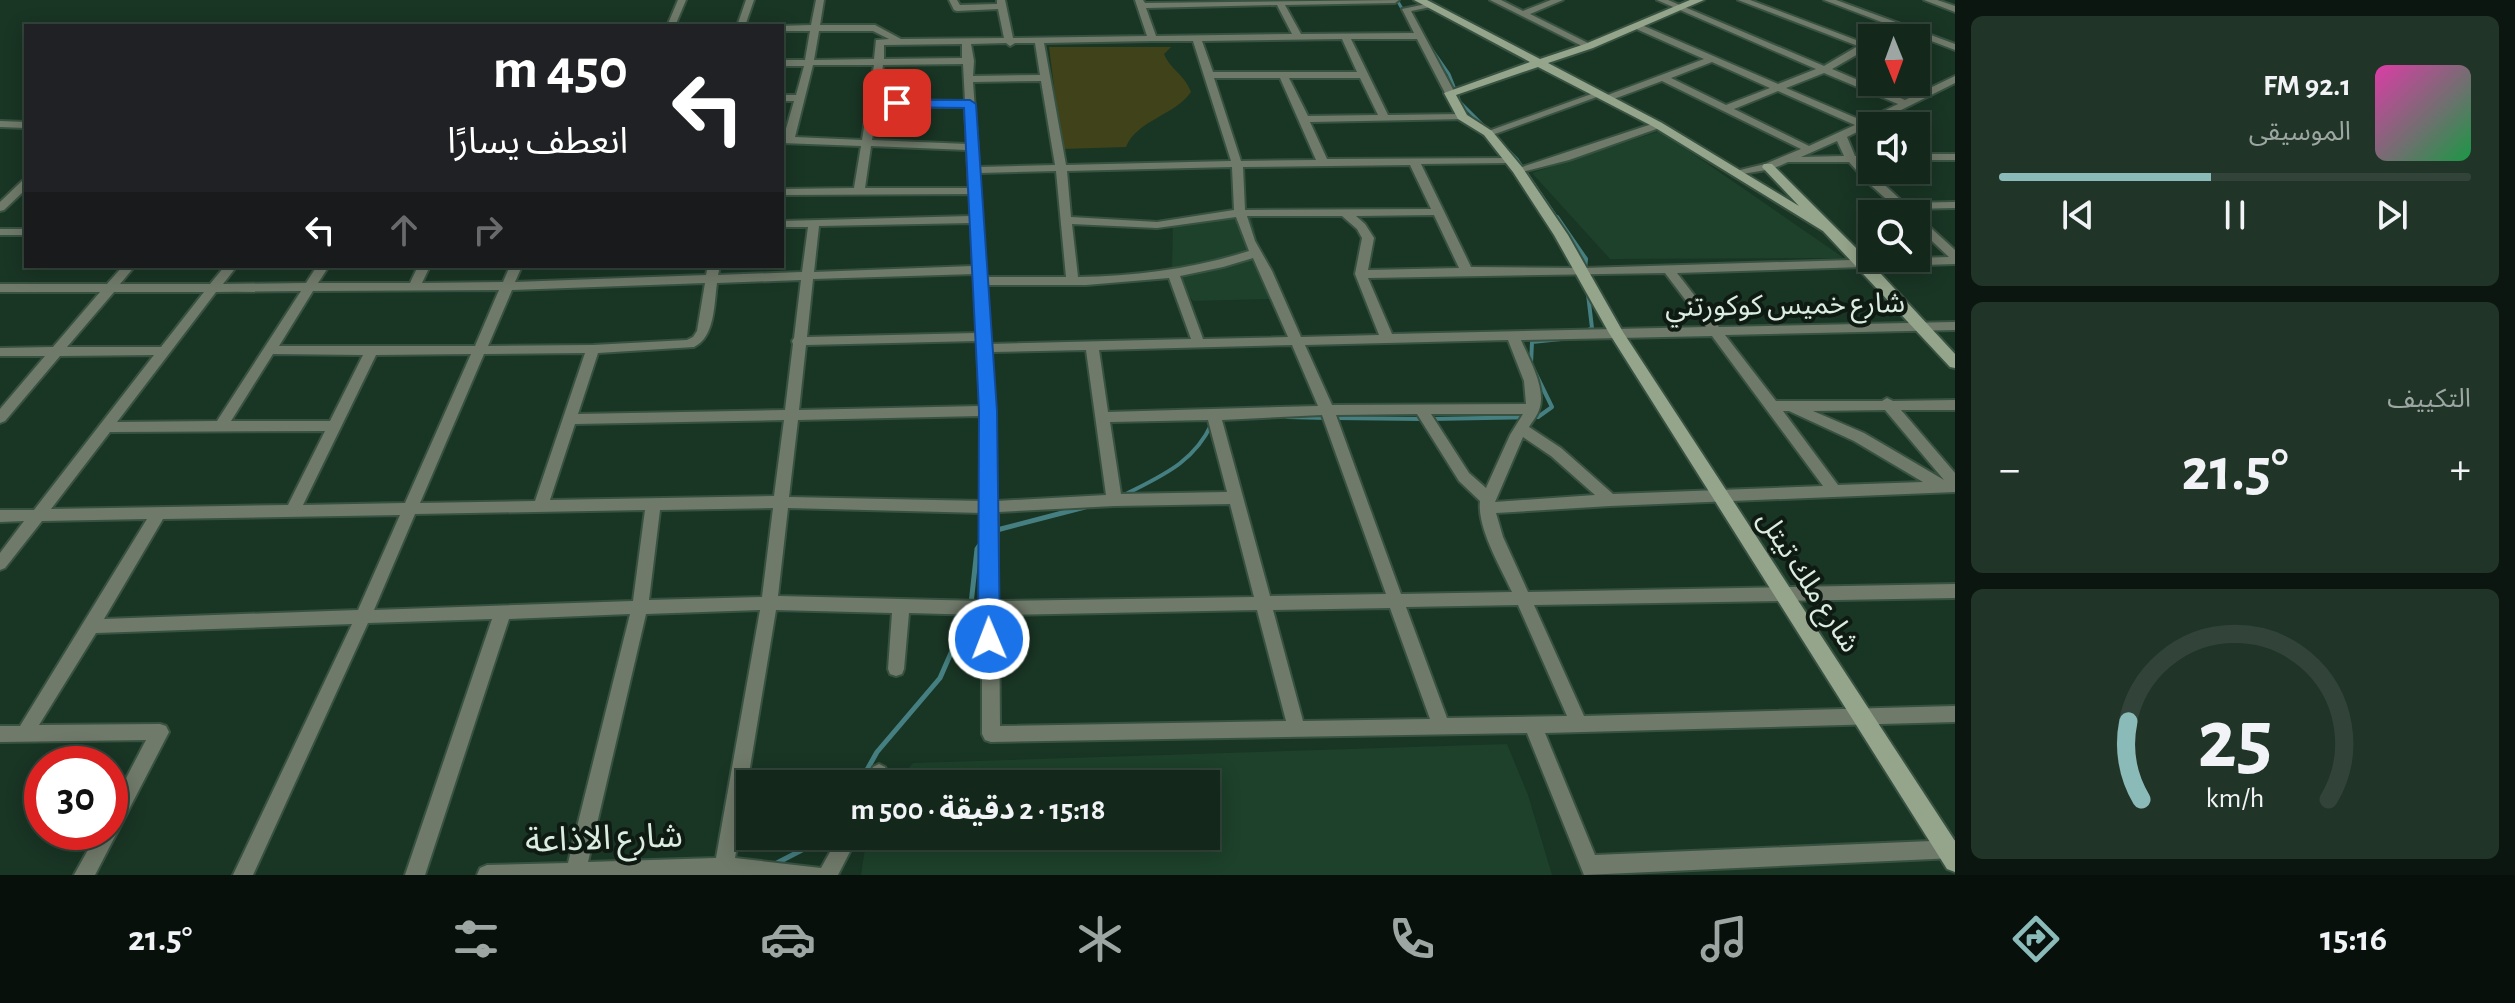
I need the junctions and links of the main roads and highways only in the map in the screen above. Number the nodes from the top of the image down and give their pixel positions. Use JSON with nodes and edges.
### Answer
{"nodes":[{"id":1,"x":1699,"y":0,"type":"edge"},
{"id":2,"x":1423,"y":3,"type":"edge"},
{"id":3,"x":1542,"y":63,"type":"junction"},
{"id":4,"x":1774,"y":163,"type":"road end"},
{"id":5,"x":1825,"y":227,"type":"junction"},
{"id":6,"x":1955,"y":363,"type":"edge"},
{"id":7,"x":1953,"y":853,"type":"edge"}],
"edges":[{"from":1,"to":3,"type":"main road"},
{"from":2,"to":3,"type":"main road"},
{"from":3,"to":5,"type":"main road"},
{"from":3,"to":7,"type":"main road","name":"شارع ملك تيتل"},
{"from":4,"to":5,"type":"main road"},
{"from":5,"to":6,"type":"main road"}]}
